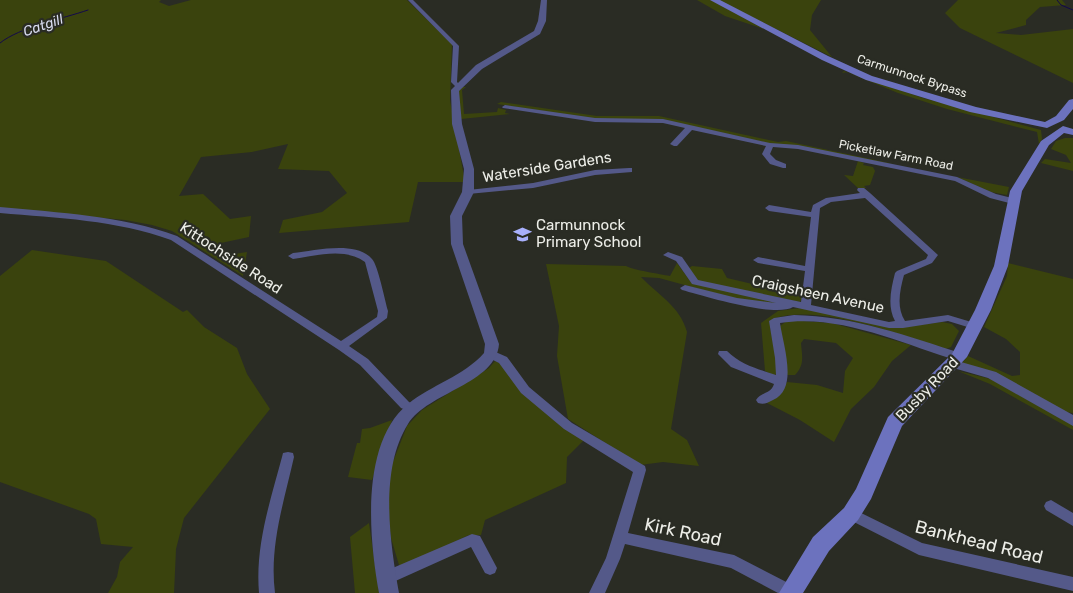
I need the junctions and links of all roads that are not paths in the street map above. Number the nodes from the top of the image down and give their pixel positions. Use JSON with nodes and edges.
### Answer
{"nodes":[{"id":1,"x":410,"y":0,"type":"edge"},
{"id":2,"x":544,"y":0,"type":"edge"},
{"id":3,"x":714,"y":0,"type":"edge"},
{"id":4,"x":458,"y":86,"type":"junction"},
{"id":5,"x":1073,"y":102,"type":"edge"},
{"id":6,"x":509,"y":110,"type":"dead end"},
{"id":7,"x":690,"y":127,"type":"junction"},
{"id":8,"x":1064,"y":130,"type":"edge"},
{"id":9,"x":1046,"y":131,"type":"junction"},
{"id":10,"x":680,"y":137,"type":"junction"},
{"id":11,"x":690,"y":139,"type":"dead end"},
{"id":12,"x":674,"y":144,"type":"dead end"},
{"id":13,"x":770,"y":145,"type":"junction"},
{"id":14,"x":783,"y":166,"type":"dead end"},
{"id":15,"x":629,"y":170,"type":"dead end"},
{"id":16,"x":468,"y":192,"type":"junction"},
{"id":17,"x":1013,"y":201,"type":"junction"},
{"id":18,"x":769,"y":208,"type":"dead end"},
{"id":19,"x":0,"y":210,"type":"edge"},
{"id":20,"x":815,"y":215,"type":"junction"},
{"id":21,"x":668,"y":255,"type":"dead end"},
{"id":22,"x":293,"y":256,"type":"dead end"},
{"id":23,"x":758,"y":260,"type":"dead end"},
{"id":24,"x":809,"y":269,"type":"junction"},
{"id":25,"x":685,"y":288,"type":"dead end"},
{"id":26,"x":801,"y":305,"type":"junction"},
{"id":27,"x":903,"y":325,"type":"junction"},
{"id":28,"x":974,"y":326,"type":"junction"},
{"id":29,"x":341,"y":346,"type":"junction"},
{"id":30,"x":491,"y":354,"type":"junction"},
{"id":31,"x":724,"y":354,"type":"dead end"},
{"id":32,"x":956,"y":360,"type":"junction"},
{"id":33,"x":781,"y":382,"type":"junction"},
{"id":34,"x":762,"y":400,"type":"dead end"},
{"id":35,"x":413,"y":410,"type":"junction"},
{"id":36,"x":1073,"y":421,"type":"edge"},
{"id":37,"x":288,"y":457,"type":"dead end"},
{"id":38,"x":1051,"y":506,"type":"dead end"},
{"id":39,"x":851,"y":514,"type":"junction"},
{"id":40,"x":1073,"y":520,"type":"edge"},
{"id":41,"x":620,"y":537,"type":"junction"},
{"id":42,"x":490,"y":568,"type":"dead end"},
{"id":43,"x":1073,"y":584,"type":"edge"},
{"id":44,"x":388,"y":586,"type":"edge"},
{"id":45,"x":267,"y":593,"type":"edge"},
{"id":46,"x":597,"y":593,"type":"edge"},
{"id":47,"x":790,"y":593,"type":"edge"}],
"edges":[{"from":1,"to":4,"type":"street"},
{"from":2,"to":4,"type":"street"},
{"from":3,"to":9,"type":"main road","name":"Carmunnock Bypass"},
{"from":4,"to":16,"type":"street"},
{"from":5,"to":8,"type":"main road","name":"Busby Road"},
{"from":6,"to":7,"type":"street","name":"Picketlaw Farm Road"},
{"from":7,"to":10,"type":"street"},
{"from":7,"to":13,"type":"street","name":"Picketlaw Farm Road"},
{"from":8,"to":9,"type":"main road","name":"Busby Road"},
{"from":8,"to":9,"type":"main road","name":"Carmunnock Bypass"},
{"from":9,"to":17,"type":"main road","name":"Busby Road"},
{"from":10,"to":11,"type":"street"},
{"from":10,"to":12,"type":"street"},
{"from":13,"to":14,"type":"street"},
{"from":13,"to":17,"type":"street","name":"Picketlaw Farm Road"},
{"from":15,"to":16,"type":"street","name":"Waterside Gardens"},
{"from":16,"to":30,"type":"street"},
{"from":17,"to":28,"type":"main road","name":"Busby Road"},
{"from":18,"to":20,"type":"street"},
{"from":19,"to":29,"type":"street","name":"Kittochside Road"},
{"from":20,"to":24,"type":"street"},
{"from":20,"to":27,"type":"street"},
{"from":21,"to":26,"type":"street","name":"Craigsheen Avenue"},
{"from":22,"to":29,"type":"street"},
{"from":23,"to":24,"type":"street"},
{"from":24,"to":26,"type":"street"},
{"from":25,"to":26,"type":"street"},
{"from":26,"to":27,"type":"street","name":"Craigsheen Avenue"},
{"from":27,"to":28,"type":"street","name":"Craigsheen Avenue"},
{"from":28,"to":32,"type":"main road","name":"Busby Road"},
{"from":29,"to":35,"type":"street","name":"Kittochside Road"},
{"from":30,"to":35,"type":"street"},
{"from":30,"to":41,"type":"street"},
{"from":31,"to":33,"type":"street"},
{"from":32,"to":33,"type":"street"},
{"from":32,"to":36,"type":"street"},
{"from":32,"to":39,"type":"main road","name":"Busby Road"},
{"from":33,"to":34,"type":"street"},
{"from":35,"to":44,"type":"street"},
{"from":37,"to":45,"type":"street"},
{"from":38,"to":40,"type":"street"},
{"from":39,"to":43,"type":"street","name":"Bankhead Road"},
{"from":39,"to":47,"type":"main road","name":"Busby Road"},
{"from":41,"to":46,"type":"street"},
{"from":41,"to":47,"type":"street","name":"Kirk Road"},
{"from":42,"to":44,"type":"street"}]}
